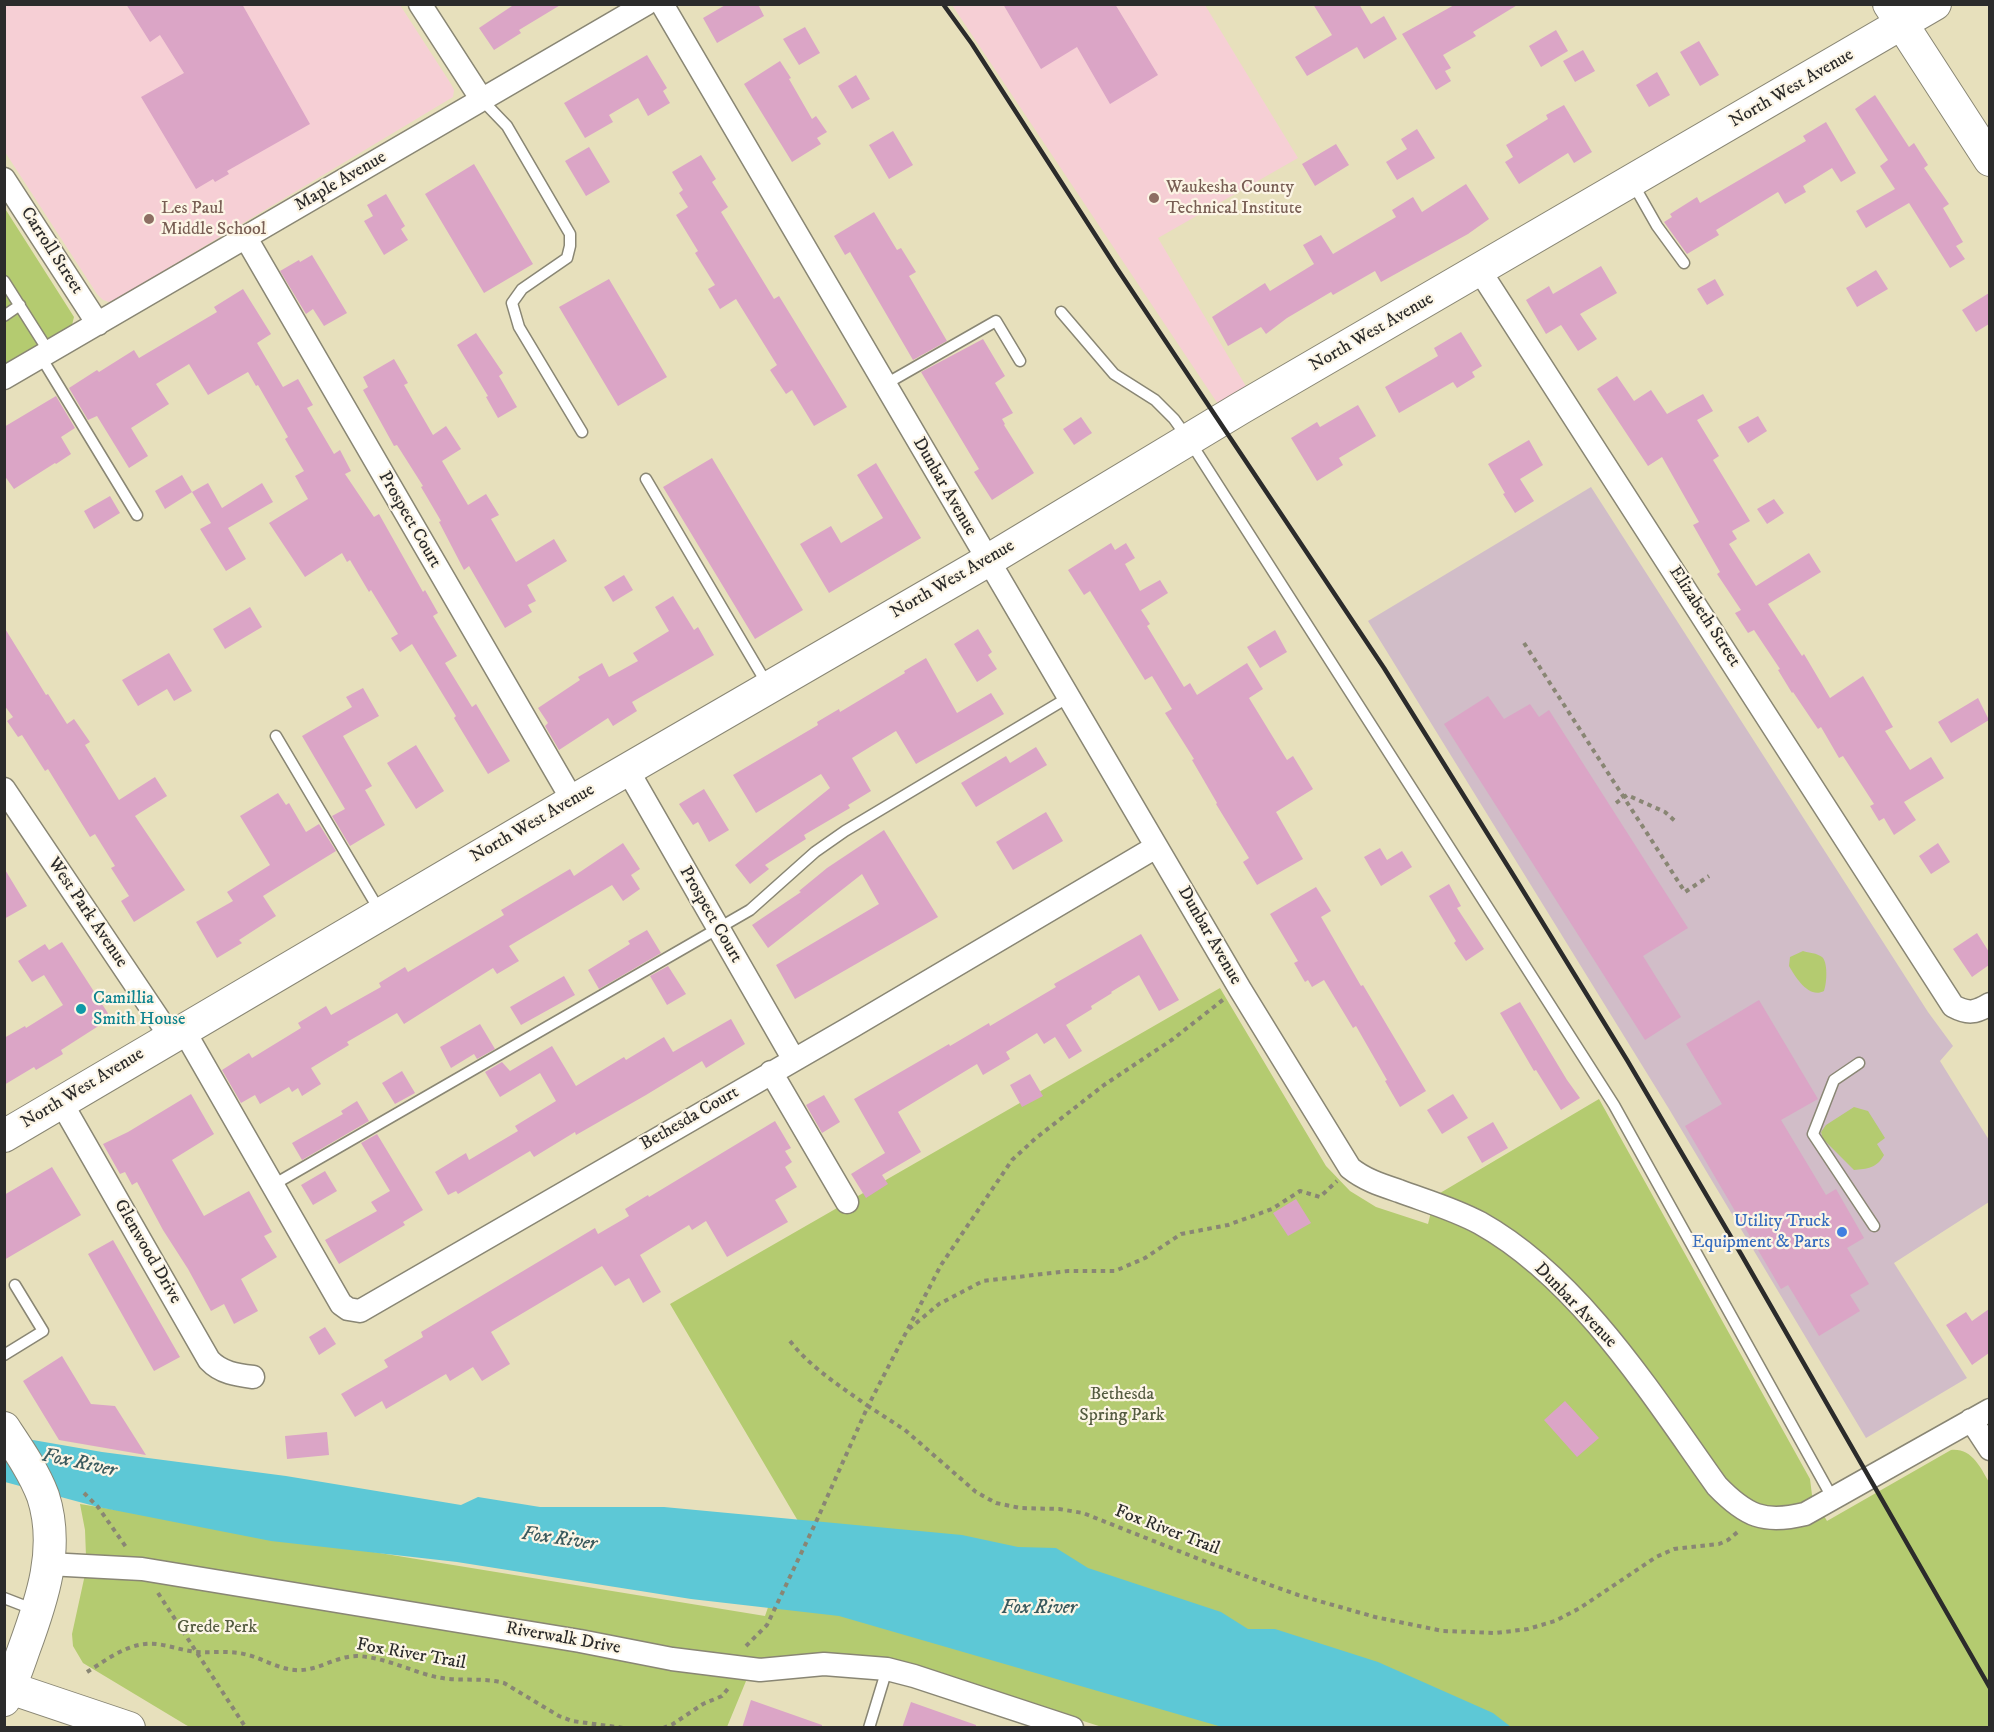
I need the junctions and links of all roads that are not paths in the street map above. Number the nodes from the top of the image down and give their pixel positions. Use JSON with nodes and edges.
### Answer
{"nodes":[{"id":1,"x":420,"y":4,"type":"edge"},
{"id":2,"x":646,"y":4,"type":"edge"},
{"id":3,"x":662,"y":4,"type":"edge"},
{"id":4,"x":1935,"y":4,"type":"edge"},
{"id":5,"x":1896,"y":14,"type":"edge"},
{"id":6,"x":482,"y":100,"type":"junction"},
{"id":7,"x":1989,"y":160,"type":"edge"},
{"id":8,"x":4,"y":179,"type":"edge"},
{"id":9,"x":1632,"y":182,"type":"junction"},
{"id":10,"x":246,"y":238,"type":"junction"},
{"id":11,"x":1684,"y":263,"type":"dead end"},
{"id":12,"x":1480,"y":271,"type":"junction"},
{"id":13,"x":4,"y":281,"type":"edge"},
{"id":14,"x":20,"y":305,"type":"junction"},
{"id":15,"x":1061,"y":312,"type":"dead end"},
{"id":16,"x":4,"y":316,"type":"edge"},
{"id":17,"x":98,"y":324,"type":"junction"},
{"id":18,"x":45,"y":354,"type":"junction"},
{"id":19,"x":1020,"y":361,"type":"dead end"},
{"id":20,"x":4,"y":378,"type":"edge"},
{"id":21,"x":884,"y":385,"type":"junction"},
{"id":22,"x":582,"y":432,"type":"dead end"},
{"id":23,"x":1188,"y":440,"type":"junction"},
{"id":24,"x":646,"y":479,"type":"dead end"},
{"id":25,"x":137,"y":515,"type":"dead end"},
{"id":26,"x":987,"y":561,"type":"junction"},
{"id":27,"x":769,"y":687,"type":"junction"},
{"id":28,"x":1068,"y":697,"type":"junction"},
{"id":29,"x":276,"y":736,"type":"dead end"},
{"id":30,"x":627,"y":770,"type":"junction"},
{"id":31,"x":4,"y":789,"type":"edge"},
{"id":32,"x":573,"y":801,"type":"junction"},
{"id":33,"x":1156,"y":847,"type":"junction"},
{"id":34,"x":381,"y":913,"type":"junction"},
{"id":35,"x":718,"y":929,"type":"junction"},
{"id":36,"x":1989,"y":1004,"type":"edge"},
{"id":37,"x":177,"y":1033,"type":"junction"},
{"id":38,"x":794,"y":1060,"type":"junction"},
{"id":39,"x":1859,"y":1063,"type":"dead end"},
{"id":40,"x":771,"y":1072,"type":"junction"},
{"id":41,"x":61,"y":1102,"type":"junction"},
{"id":42,"x":4,"y":1136,"type":"edge"},
{"id":43,"x":273,"y":1185,"type":"junction"},
{"id":44,"x":847,"y":1202,"type":"dead end"},
{"id":45,"x":1874,"y":1226,"type":"dead end"},
{"id":46,"x":15,"y":1285,"type":"dead end"},
{"id":47,"x":4,"y":1355,"type":"edge"},
{"id":48,"x":253,"y":1377,"type":"dead end"},
{"id":49,"x":1980,"y":1415,"type":"edge"},
{"id":50,"x":4,"y":1428,"type":"edge"},
{"id":51,"x":1989,"y":1449,"type":"edge"},
{"id":52,"x":1833,"y":1499,"type":"junction"},
{"id":53,"x":48,"y":1564,"type":"junction"},
{"id":54,"x":4,"y":1598,"type":"edge"},
{"id":55,"x":38,"y":1610,"type":"junction"},
{"id":56,"x":887,"y":1669,"type":"junction"},
{"id":57,"x":6,"y":1692,"type":"edge"},
{"id":58,"x":129,"y":1728,"type":"edge"},
{"id":59,"x":869,"y":1728,"type":"edge"},
{"id":60,"x":1072,"y":1728,"type":"edge"}],
"edges":[{"from":1,"to":6,"type":"street"},
{"from":2,"to":6,"type":"street","name":"Maple Avenue"},
{"from":3,"to":21,"type":"street","name":"Dunbar Avenue"},
{"from":4,"to":5,"type":"street","name":"North West Avenue"},
{"from":5,"to":7,"type":"street"},
{"from":5,"to":9,"type":"street","name":"North West Avenue"},
{"from":6,"to":10,"type":"street","name":"Maple Avenue"},
{"from":6,"to":22,"type":"lane"},
{"from":8,"to":17,"type":"street","name":"Carroll Street"},
{"from":9,"to":11,"type":"lane"},
{"from":9,"to":12,"type":"street","name":"North West Avenue"},
{"from":10,"to":17,"type":"street","name":"Maple Avenue"},
{"from":10,"to":32,"type":"street","name":"Prospect Court"},
{"from":12,"to":23,"type":"street","name":"North West Avenue"},
{"from":12,"to":36,"type":"street","name":"Elizabeth Street"},
{"from":13,"to":14,"type":"lane"},
{"from":14,"to":16,"type":"lane"},
{"from":14,"to":18,"type":"lane"},
{"from":15,"to":23,"type":"lane"},
{"from":17,"to":18,"type":"street","name":"Maple Avenue"},
{"from":18,"to":20,"type":"street","name":"Maple Avenue"},
{"from":18,"to":25,"type":"lane"},
{"from":19,"to":21,"type":"lane"},
{"from":21,"to":26,"type":"street","name":"Dunbar Avenue"},
{"from":23,"to":26,"type":"street","name":"North West Avenue"},
{"from":23,"to":52,"type":"lane"},
{"from":24,"to":27,"type":"lane"},
{"from":26,"to":27,"type":"street","name":"North West Avenue"},
{"from":26,"to":28,"type":"street","name":"Dunbar Avenue"},
{"from":27,"to":30,"type":"street","name":"North West Avenue"},
{"from":28,"to":33,"type":"street","name":"Dunbar Avenue"},
{"from":28,"to":35,"type":"lane"},
{"from":29,"to":34,"type":"lane"},
{"from":30,"to":32,"type":"street","name":"North West Avenue"},
{"from":30,"to":35,"type":"street","name":"Prospect Court"},
{"from":31,"to":37,"type":"street","name":"West Park Avenue"},
{"from":32,"to":34,"type":"street","name":"North West Avenue"},
{"from":33,"to":38,"type":"street","name":"Bethesda Court"},
{"from":33,"to":52,"type":"street","name":"Dunbar Avenue"},
{"from":34,"to":37,"type":"street","name":"North West Avenue"},
{"from":35,"to":38,"type":"street","name":"Prospect Court"},
{"from":35,"to":43,"type":"lane"},
{"from":37,"to":41,"type":"street","name":"North West Avenue"},
{"from":37,"to":43,"type":"street","name":"West Park Avenue"},
{"from":38,"to":40,"type":"street","name":"Bethesda Court"},
{"from":39,"to":45,"type":"lane"},
{"from":40,"to":43,"type":"street","name":"Bethesda Court"},
{"from":40,"to":44,"type":"street"},
{"from":41,"to":42,"type":"street","name":"North West Avenue"},
{"from":41,"to":48,"type":"street","name":"Glenwood Drive"},
{"from":46,"to":47,"type":"lane"},
{"from":49,"to":51,"type":"street"},
{"from":49,"to":52,"type":"street","name":"Dunbar Avenue"},
{"from":50,"to":53,"type":"street"},
{"from":53,"to":55,"type":"street"},
{"from":53,"to":56,"type":"street","name":"Riverwalk Drive"},
{"from":54,"to":55,"type":"lane"},
{"from":55,"to":57,"type":"street"},
{"from":56,"to":59,"type":"lane"},
{"from":56,"to":60,"type":"street","name":"Riverwalk Drive"},
{"from":57,"to":58,"type":"street"}]}
